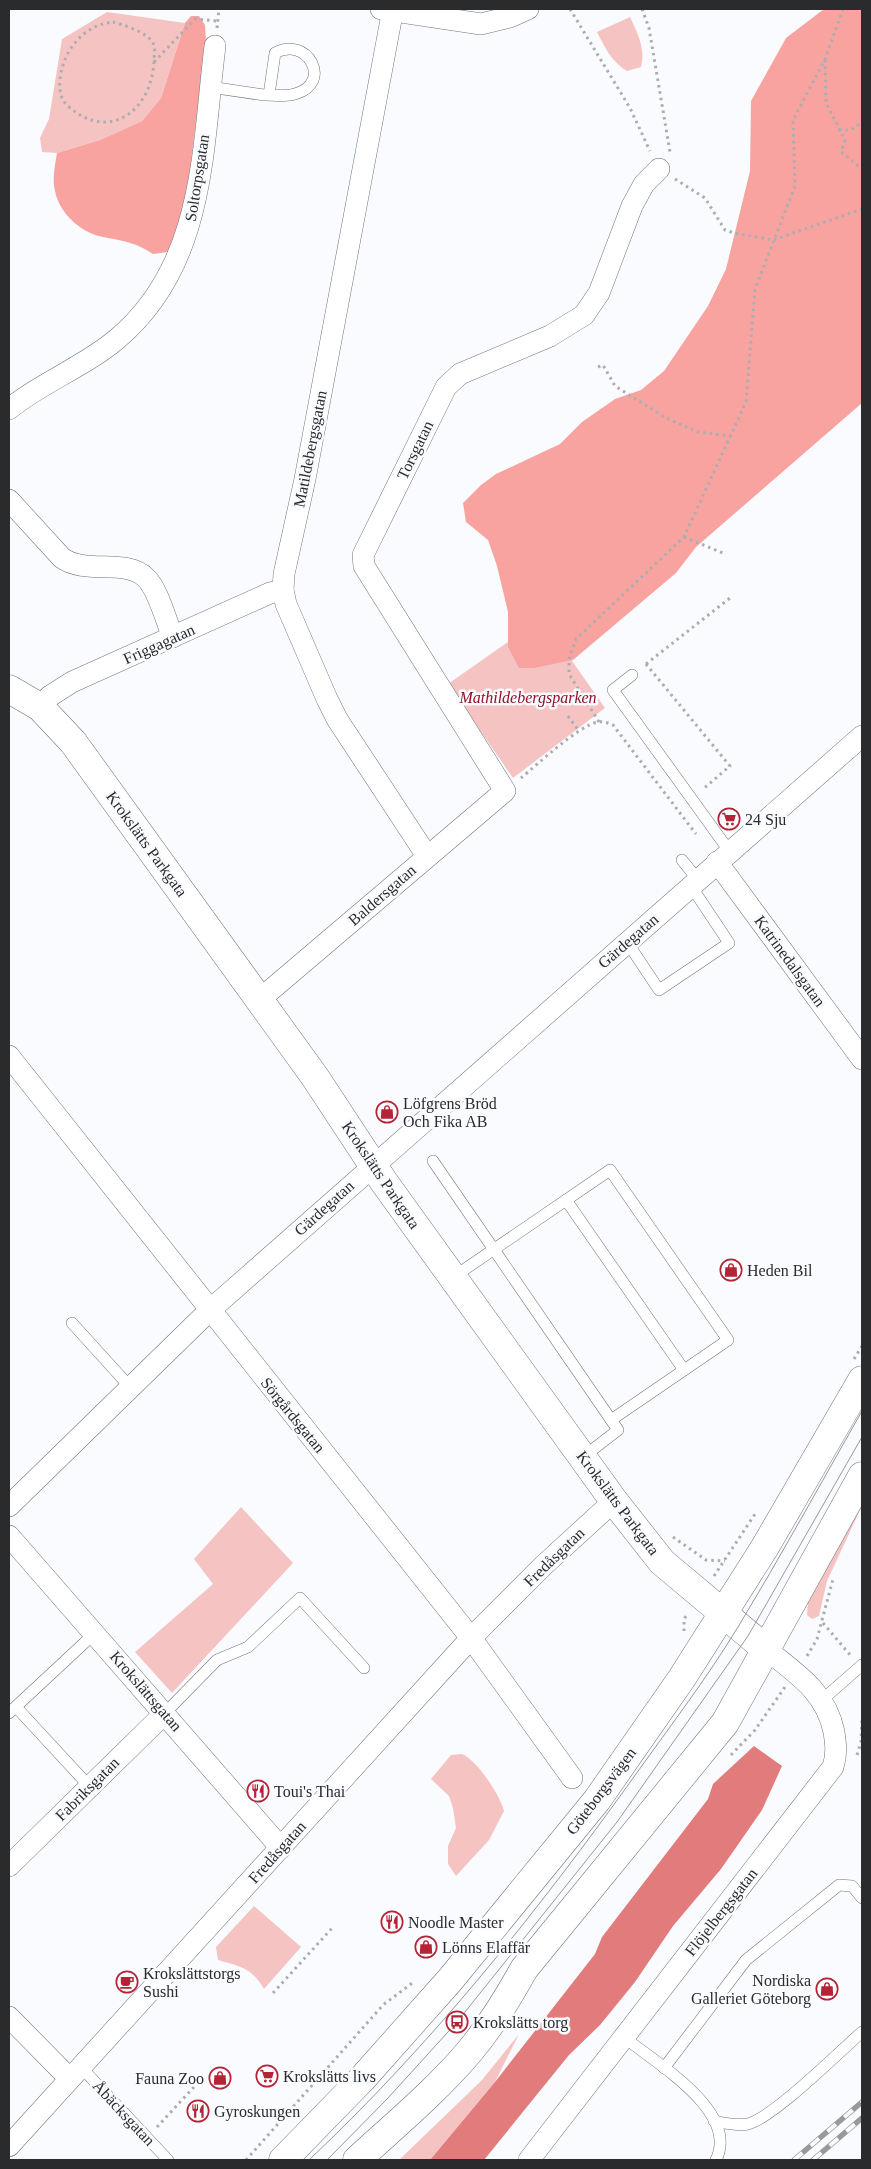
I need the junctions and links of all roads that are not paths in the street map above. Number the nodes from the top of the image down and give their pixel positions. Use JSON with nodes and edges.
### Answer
{"nodes":[{"id":1,"x":389,"y":9,"type":"edge"},
{"id":2,"x":528,"y":9,"type":"edge"},
{"id":3,"x":215,"y":46,"type":"dead end"},
{"id":4,"x":210,"y":87,"type":"junction"},
{"id":5,"x":269,"y":95,"type":"junction"},
{"id":6,"x":658,"y":169,"type":"road end"},
{"id":7,"x":9,"y":409,"type":"edge"},
{"id":8,"x":9,"y":500,"type":"edge"},
{"id":9,"x":283,"y":590,"type":"junction"},
{"id":10,"x":173,"y":637,"type":"junction"},
{"id":11,"x":632,"y":675,"type":"road end"},
{"id":12,"x":9,"y":689,"type":"edge"},
{"id":13,"x":40,"y":707,"type":"junction"},
{"id":14,"x":862,"y":736,"type":"edge"},
{"id":15,"x":504,"y":791,"type":"joint"},
{"id":16,"x":427,"y":856,"type":"junction"},
{"id":17,"x":723,"y":857,"type":"junction"},
{"id":18,"x":682,"y":860,"type":"dead end"},
{"id":19,"x":695,"y":883,"type":"junction"},
{"id":20,"x":627,"y":942,"type":"junction"},
{"id":21,"x":259,"y":1000,"type":"junction"},
{"id":22,"x":9,"y":1056,"type":"edge"},
{"id":23,"x":862,"y":1059,"type":"edge"},
{"id":24,"x":433,"y":1161,"type":"dead end"},
{"id":25,"x":373,"y":1165,"type":"junction"},
{"id":26,"x":566,"y":1200,"type":"junction"},
{"id":27,"x":494,"y":1250,"type":"junction"},
{"id":28,"x":452,"y":1278,"type":"junction"},
{"id":29,"x":210,"y":1310,"type":"junction"},
{"id":30,"x":72,"y":1323,"type":"dead end"},
{"id":31,"x":684,"y":1370,"type":"junction"},
{"id":32,"x":862,"y":1380,"type":"edge"},
{"id":33,"x":130,"y":1387,"type":"junction"},
{"id":34,"x":611,"y":1420,"type":"junction"},
{"id":35,"x":583,"y":1457,"type":"junction"},
{"id":36,"x":862,"y":1476,"type":"edge"},
{"id":37,"x":614,"y":1501,"type":"junction"},
{"id":38,"x":9,"y":1506,"type":"edge"},
{"id":39,"x":9,"y":1536,"type":"edge"},
{"id":40,"x":721,"y":1614,"type":"junction"},
{"id":41,"x":95,"y":1633,"type":"junction"},
{"id":42,"x":471,"y":1638,"type":"junction"},
{"id":43,"x":766,"y":1650,"type":"junction"},
{"id":44,"x":861,"y":1667,"type":"edge"},
{"id":45,"x":364,"y":1668,"type":"dead end"},
{"id":46,"x":822,"y":1700,"type":"junction"},
{"id":47,"x":12,"y":1710,"type":"edge"},
{"id":48,"x":165,"y":1713,"type":"junction"},
{"id":49,"x":572,"y":1778,"type":"dead end"},
{"id":50,"x":89,"y":1786,"type":"junction"},
{"id":51,"x":281,"y":1848,"type":"junction"},
{"id":52,"x":9,"y":1866,"type":"edge"},
{"id":53,"x":862,"y":1898,"type":"edge"},
{"id":54,"x":9,"y":2017,"type":"edge"},
{"id":55,"x":862,"y":2032,"type":"edge"},
{"id":56,"x":624,"y":2037,"type":"junction"},
{"id":57,"x":664,"y":2068,"type":"junction"},
{"id":58,"x":74,"y":2072,"type":"junction"},
{"id":59,"x":714,"y":2121,"type":"junction"},
{"id":60,"x":9,"y":2146,"type":"edge"},
{"id":61,"x":168,"y":2160,"type":"edge"},
{"id":62,"x":283,"y":2160,"type":"edge"},
{"id":63,"x":357,"y":2160,"type":"edge"},
{"id":64,"x":529,"y":2160,"type":"edge"},
{"id":65,"x":716,"y":2160,"type":"edge"}],
"edges":[{"from":1,"to":2,"type":"street"},
{"from":1,"to":9,"type":"street","name":"Matildebergsgatan"},
{"from":3,"to":4,"type":"street","name":"Soltorpsgatan"},
{"from":4,"to":5,"type":"lane"},
{"from":4,"to":7,"type":"street","name":"Soltorpsgatan"},
{"from":5,"to":5,"type":"lane"},
{"from":6,"to":15,"type":"street","name":"Torsgatan"},
{"from":8,"to":10,"type":"street"},
{"from":9,"to":10,"type":"street","name":"Friggagatan"},
{"from":9,"to":16,"type":"street","name":"Matildebergsgatan"},
{"from":10,"to":13,"type":"street","name":"Friggagatan"},
{"from":11,"to":17,"type":"lane"},
{"from":12,"to":13,"type":"main road","name":"Krokslätts Parkgata"},
{"from":13,"to":21,"type":"main road","name":"Krokslätts Parkgata"},
{"from":14,"to":17,"type":"street","name":"Gärdegatan"},
{"from":15,"to":16,"type":"street","name":"Baldersgatan"},
{"from":16,"to":21,"type":"street","name":"Baldersgatan"},
{"from":17,"to":19,"type":"street","name":"Gärdegatan"},
{"from":17,"to":23,"type":"street","name":"Katrinedalsgatan"},
{"from":18,"to":19,"type":"lane"},
{"from":19,"to":20,"type":"street","name":"Gärdegatan"},
{"from":19,"to":20,"type":"lane"},
{"from":20,"to":25,"type":"street","name":"Gärdegatan"},
{"from":21,"to":25,"type":"main road","name":"Krokslätts Parkgata"},
{"from":22,"to":29,"type":"street","name":"Sörgårdsgatan"},
{"from":24,"to":27,"type":"lane"},
{"from":25,"to":28,"type":"main road","name":"Krokslätts Parkgata"},
{"from":25,"to":29,"type":"street","name":"Gärdegatan"},
{"from":26,"to":27,"type":"lane"},
{"from":26,"to":31,"type":"lane"},
{"from":26,"to":31,"type":"lane"},
{"from":27,"to":28,"type":"lane"},
{"from":27,"to":34,"type":"lane"},
{"from":28,"to":35,"type":"main road","name":"Krokslätts Parkgata"},
{"from":29,"to":33,"type":"street","name":"Gärdegatan"},
{"from":29,"to":42,"type":"street","name":"Sörgårdsgatan"},
{"from":30,"to":33,"type":"lane"},
{"from":31,"to":34,"type":"lane"},
{"from":32,"to":40,"type":"main road","name":"Göteborgsvägen"},
{"from":33,"to":38,"type":"street","name":"Gärdegatan"},
{"from":34,"to":35,"type":"lane"},
{"from":35,"to":37,"type":"main road","name":"Krokslätts Parkgata"},
{"from":36,"to":43,"type":"main road"},
{"from":37,"to":40,"type":"main road","name":"Krokslätts Parkgata"},
{"from":37,"to":42,"type":"street","name":"Fredåsgatan"},
{"from":39,"to":41,"type":"street","name":"Krokslättsgatan"},
{"from":40,"to":43,"type":"main road","name":"Krokslätts Parkgata"},
{"from":40,"to":62,"type":"main road","name":"Göteborgsvägen"},
{"from":41,"to":47,"type":"lane"},
{"from":41,"to":48,"type":"street","name":"Krokslättsgatan"},
{"from":42,"to":49,"type":"street","name":"Sörgårdsgatan"},
{"from":42,"to":51,"type":"street","name":"Fredåsgatan"},
{"from":43,"to":46,"type":"street","name":"Flöjelbergsgatan"},
{"from":43,"to":63,"type":"main road"},
{"from":44,"to":46,"type":"lane"},
{"from":45,"to":48,"type":"lane"},
{"from":46,"to":56,"type":"street","name":"Flöjelbergsgatan"},
{"from":47,"to":50,"type":"lane"},
{"from":48,"to":50,"type":"street","name":"Fabriksgatan"},
{"from":48,"to":51,"type":"street","name":"Krokslättsgatan"},
{"from":50,"to":52,"type":"street","name":"Fabriksgatan"},
{"from":51,"to":58,"type":"street","name":"Fredåsgatan"},
{"from":53,"to":57,"type":"lane"},
{"from":54,"to":58,"type":"street","name":"Åbäcksgatan"},
{"from":55,"to":59,"type":"lane"},
{"from":56,"to":57,"type":"lane"},
{"from":56,"to":64,"type":"street","name":"Flöjelbergsgatan"},
{"from":57,"to":59,"type":"lane"},
{"from":58,"to":60,"type":"street","name":"Fredåsgatan"},
{"from":58,"to":61,"type":"lane","name":"Åbäcksgatan"},
{"from":59,"to":65,"type":"lane"}]}
